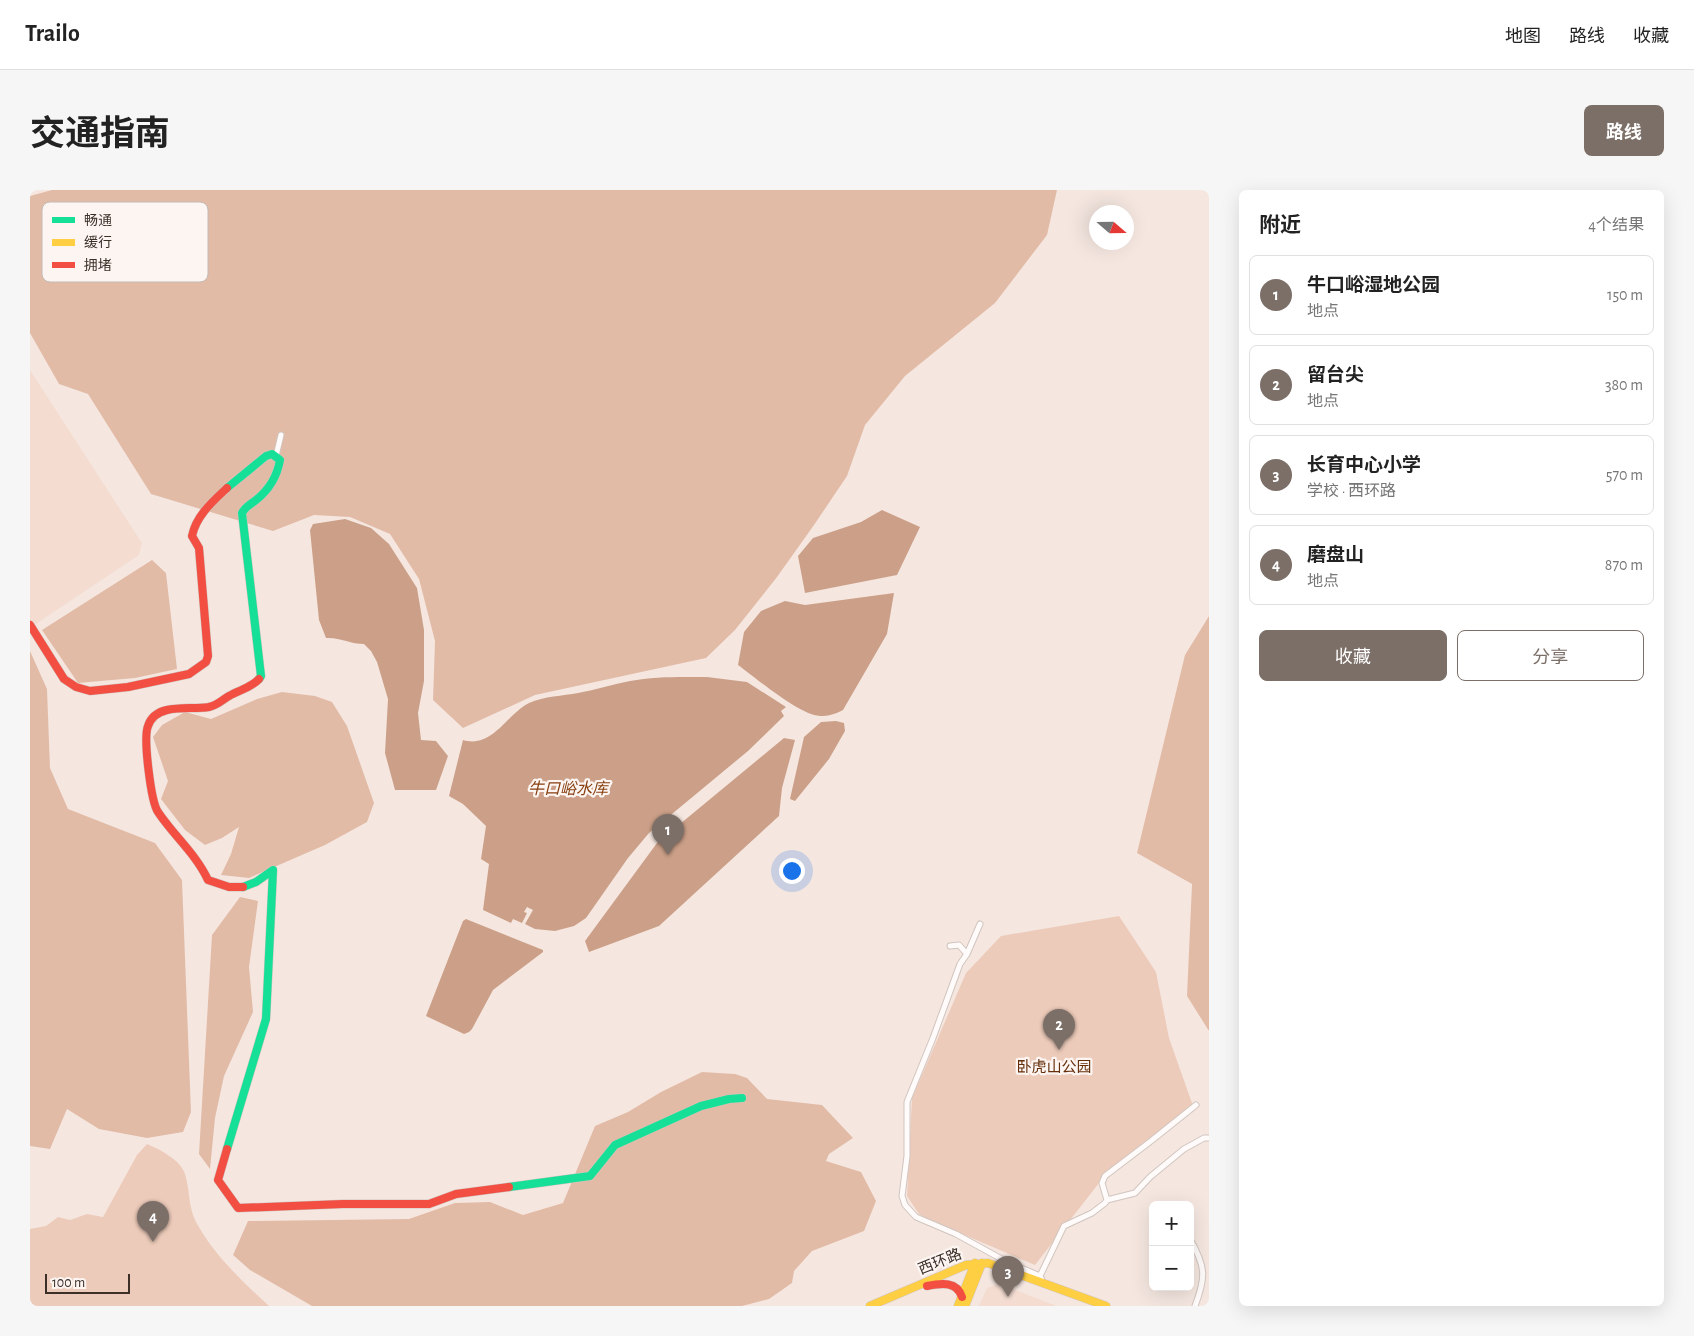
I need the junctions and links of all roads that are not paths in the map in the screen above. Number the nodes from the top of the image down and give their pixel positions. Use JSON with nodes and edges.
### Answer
{"nodes":[{"id":1,"x":281,"y":434,"type":"dead end"},
{"id":2,"x":276,"y":456,"type":"junction"},
{"id":3,"x":30,"y":625,"type":"edge"},
{"id":4,"x":980,"y":924,"type":"dead end"},
{"id":5,"x":950,"y":946,"type":"dead end"},
{"id":6,"x":967,"y":954,"type":"junction"},
{"id":7,"x":742,"y":1098,"type":"dead end"},
{"id":8,"x":1196,"y":1104,"type":"dead end"},
{"id":9,"x":1209,"y":1138,"type":"edge"},
{"id":10,"x":1107,"y":1200,"type":"junction"},
{"id":11,"x":1194,"y":1246,"type":"edge"},
{"id":12,"x":978,"y":1265,"type":"junction"},
{"id":13,"x":1042,"y":1280,"type":"junction"},
{"id":14,"x":927,"y":1286,"type":"junction"},
{"id":15,"x":962,"y":1297,"type":"junction"},
{"id":16,"x":870,"y":1306,"type":"edge"},
{"id":17,"x":879,"y":1306,"type":"edge"},
{"id":18,"x":958,"y":1306,"type":"edge"},
{"id":19,"x":965,"y":1306,"type":"edge"},
{"id":20,"x":1095,"y":1306,"type":"edge"},
{"id":21,"x":1106,"y":1306,"type":"edge"},
{"id":22,"x":1195,"y":1306,"type":"edge"}],
"edges":[{"from":1,"to":2,"type":"street"},
{"from":2,"to":3,"type":"street"},
{"from":2,"to":7,"type":"street"},
{"from":4,"to":6,"type":"street"},
{"from":5,"to":6,"type":"street"},
{"from":6,"to":13,"type":"street"},
{"from":8,"to":10,"type":"street"},
{"from":9,"to":10,"type":"street"},
{"from":10,"to":13,"type":"street"},
{"from":11,"to":22,"type":"street"},
{"from":12,"to":13,"type":"street","name":"西环路"},
{"from":12,"to":14,"type":"street","name":"西环路"},
{"from":12,"to":15,"type":"street"},
{"from":12,"to":16,"type":"street","name":"西环路"},
{"from":12,"to":19,"type":"street"},
{"from":12,"to":20,"type":"street","name":"西环路"},
{"from":13,"to":21,"type":"street","name":"西环路"},
{"from":14,"to":15,"type":"street"},
{"from":14,"to":17,"type":"street","name":"西环路"},
{"from":15,"to":18,"type":"street"}]}
